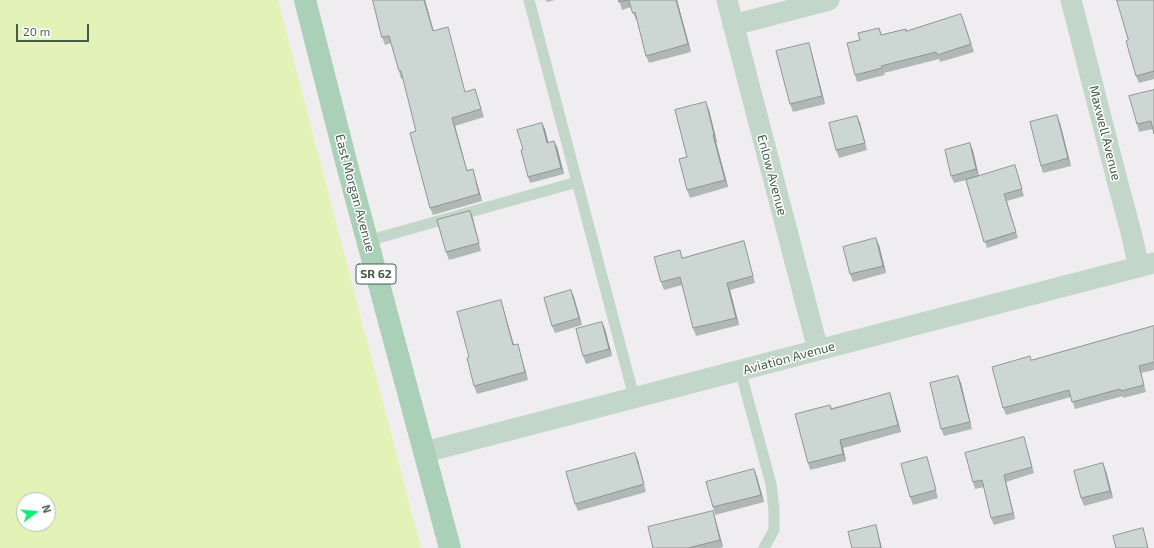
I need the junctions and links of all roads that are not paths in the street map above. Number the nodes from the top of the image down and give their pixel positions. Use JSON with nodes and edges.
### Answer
{"nodes":[{"id":1,"x":305,"y":0,"type":"edge"},
{"id":2,"x":529,"y":0,"type":"edge"},
{"id":3,"x":727,"y":0,"type":"edge"},
{"id":4,"x":829,"y":0,"type":"edge"},
{"id":5,"x":1071,"y":0,"type":"edge"},
{"id":6,"x":733,"y":25,"type":"junction"},
{"id":7,"x":577,"y":182,"type":"junction"},
{"id":8,"x":367,"y":241,"type":"junction"},
{"id":9,"x":1147,"y":265,"type":"edge"},
{"id":10,"x":818,"y":350,"type":"junction"},
{"id":11,"x":740,"y":370,"type":"junction"},
{"id":12,"x":634,"y":397,"type":"junction"},
{"id":13,"x":425,"y":452,"type":"junction"},
{"id":14,"x":450,"y":548,"type":"edge"},
{"id":15,"x":764,"y":548,"type":"edge"}],
"edges":[{"from":1,"to":8,"type":"main road","name":"East Morgan Avenue","number":"SR 62"},
{"from":2,"to":7,"type":"lane"},
{"from":3,"to":6,"type":"street","name":"Enlow Avenue"},
{"from":4,"to":6,"type":"street"},
{"from":5,"to":9,"type":"street","name":"Maxwell Avenue"},
{"from":6,"to":10,"type":"street","name":"Enlow Avenue"},
{"from":7,"to":8,"type":"lane"},
{"from":7,"to":12,"type":"lane"},
{"from":8,"to":13,"type":"main road","name":"East Morgan Avenue","number":"SR 62"},
{"from":9,"to":10,"type":"street","name":"Aviation Avenue"},
{"from":10,"to":11,"type":"street","name":"Aviation Avenue"},
{"from":11,"to":12,"type":"street","name":"Aviation Avenue"},
{"from":11,"to":15,"type":"lane"},
{"from":12,"to":13,"type":"street","name":"Aviation Avenue"},
{"from":13,"to":14,"type":"main road","name":"East Morgan Avenue","number":"SR 62"}]}
